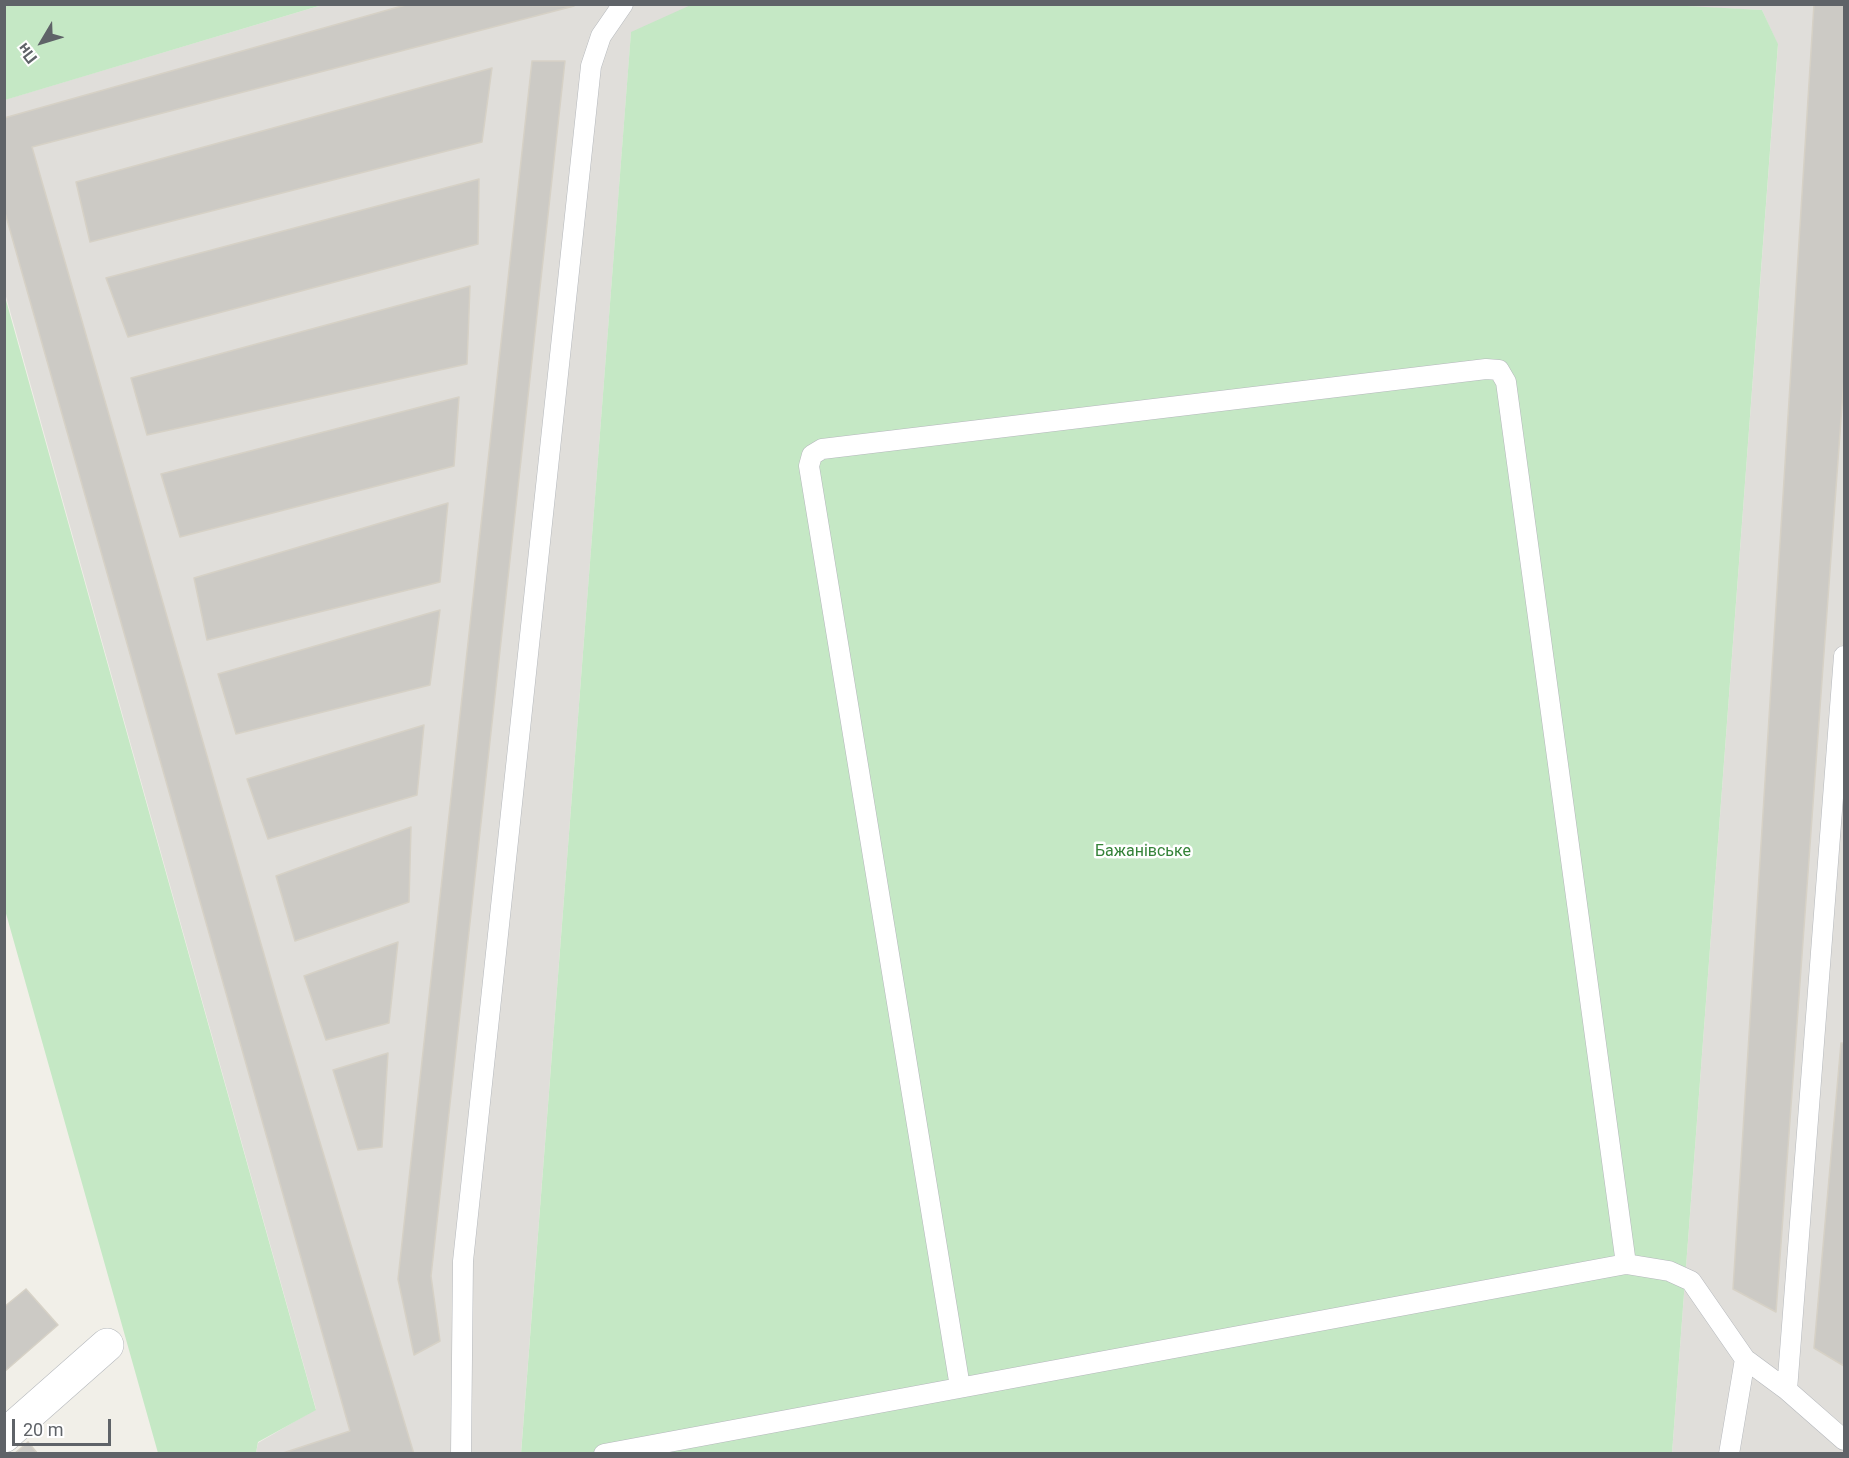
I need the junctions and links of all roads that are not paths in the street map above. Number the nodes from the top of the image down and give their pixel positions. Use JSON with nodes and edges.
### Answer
{"nodes":[{"id":1,"x":623,"y":4,"type":"edge"},
{"id":2,"x":1845,"y":656,"type":"edge"},
{"id":3,"x":1626,"y":1263,"type":"junction"},
{"id":4,"x":107,"y":1345,"type":"dead end"},
{"id":5,"x":1745,"y":1359,"type":"junction"},
{"id":6,"x":960,"y":1387,"type":"junction"},
{"id":7,"x":1787,"y":1390,"type":"junction"},
{"id":8,"x":4,"y":1436,"type":"edge"},
{"id":9,"x":1845,"y":1440,"type":"edge"},
{"id":10,"x":461,"y":1454,"type":"edge"},
{"id":11,"x":604,"y":1454,"type":"edge"},
{"id":12,"x":1729,"y":1454,"type":"edge"}],
"edges":[{"from":1,"to":10,"type":"lane"},
{"from":2,"to":7,"type":"lane"},
{"from":3,"to":5,"type":"lane"},
{"from":3,"to":6,"type":"lane"},
{"from":3,"to":6,"type":"lane"},
{"from":4,"to":8,"type":"street"},
{"from":5,"to":7,"type":"lane"},
{"from":5,"to":12,"type":"lane"},
{"from":6,"to":11,"type":"lane"},
{"from":7,"to":9,"type":"lane"}]}
